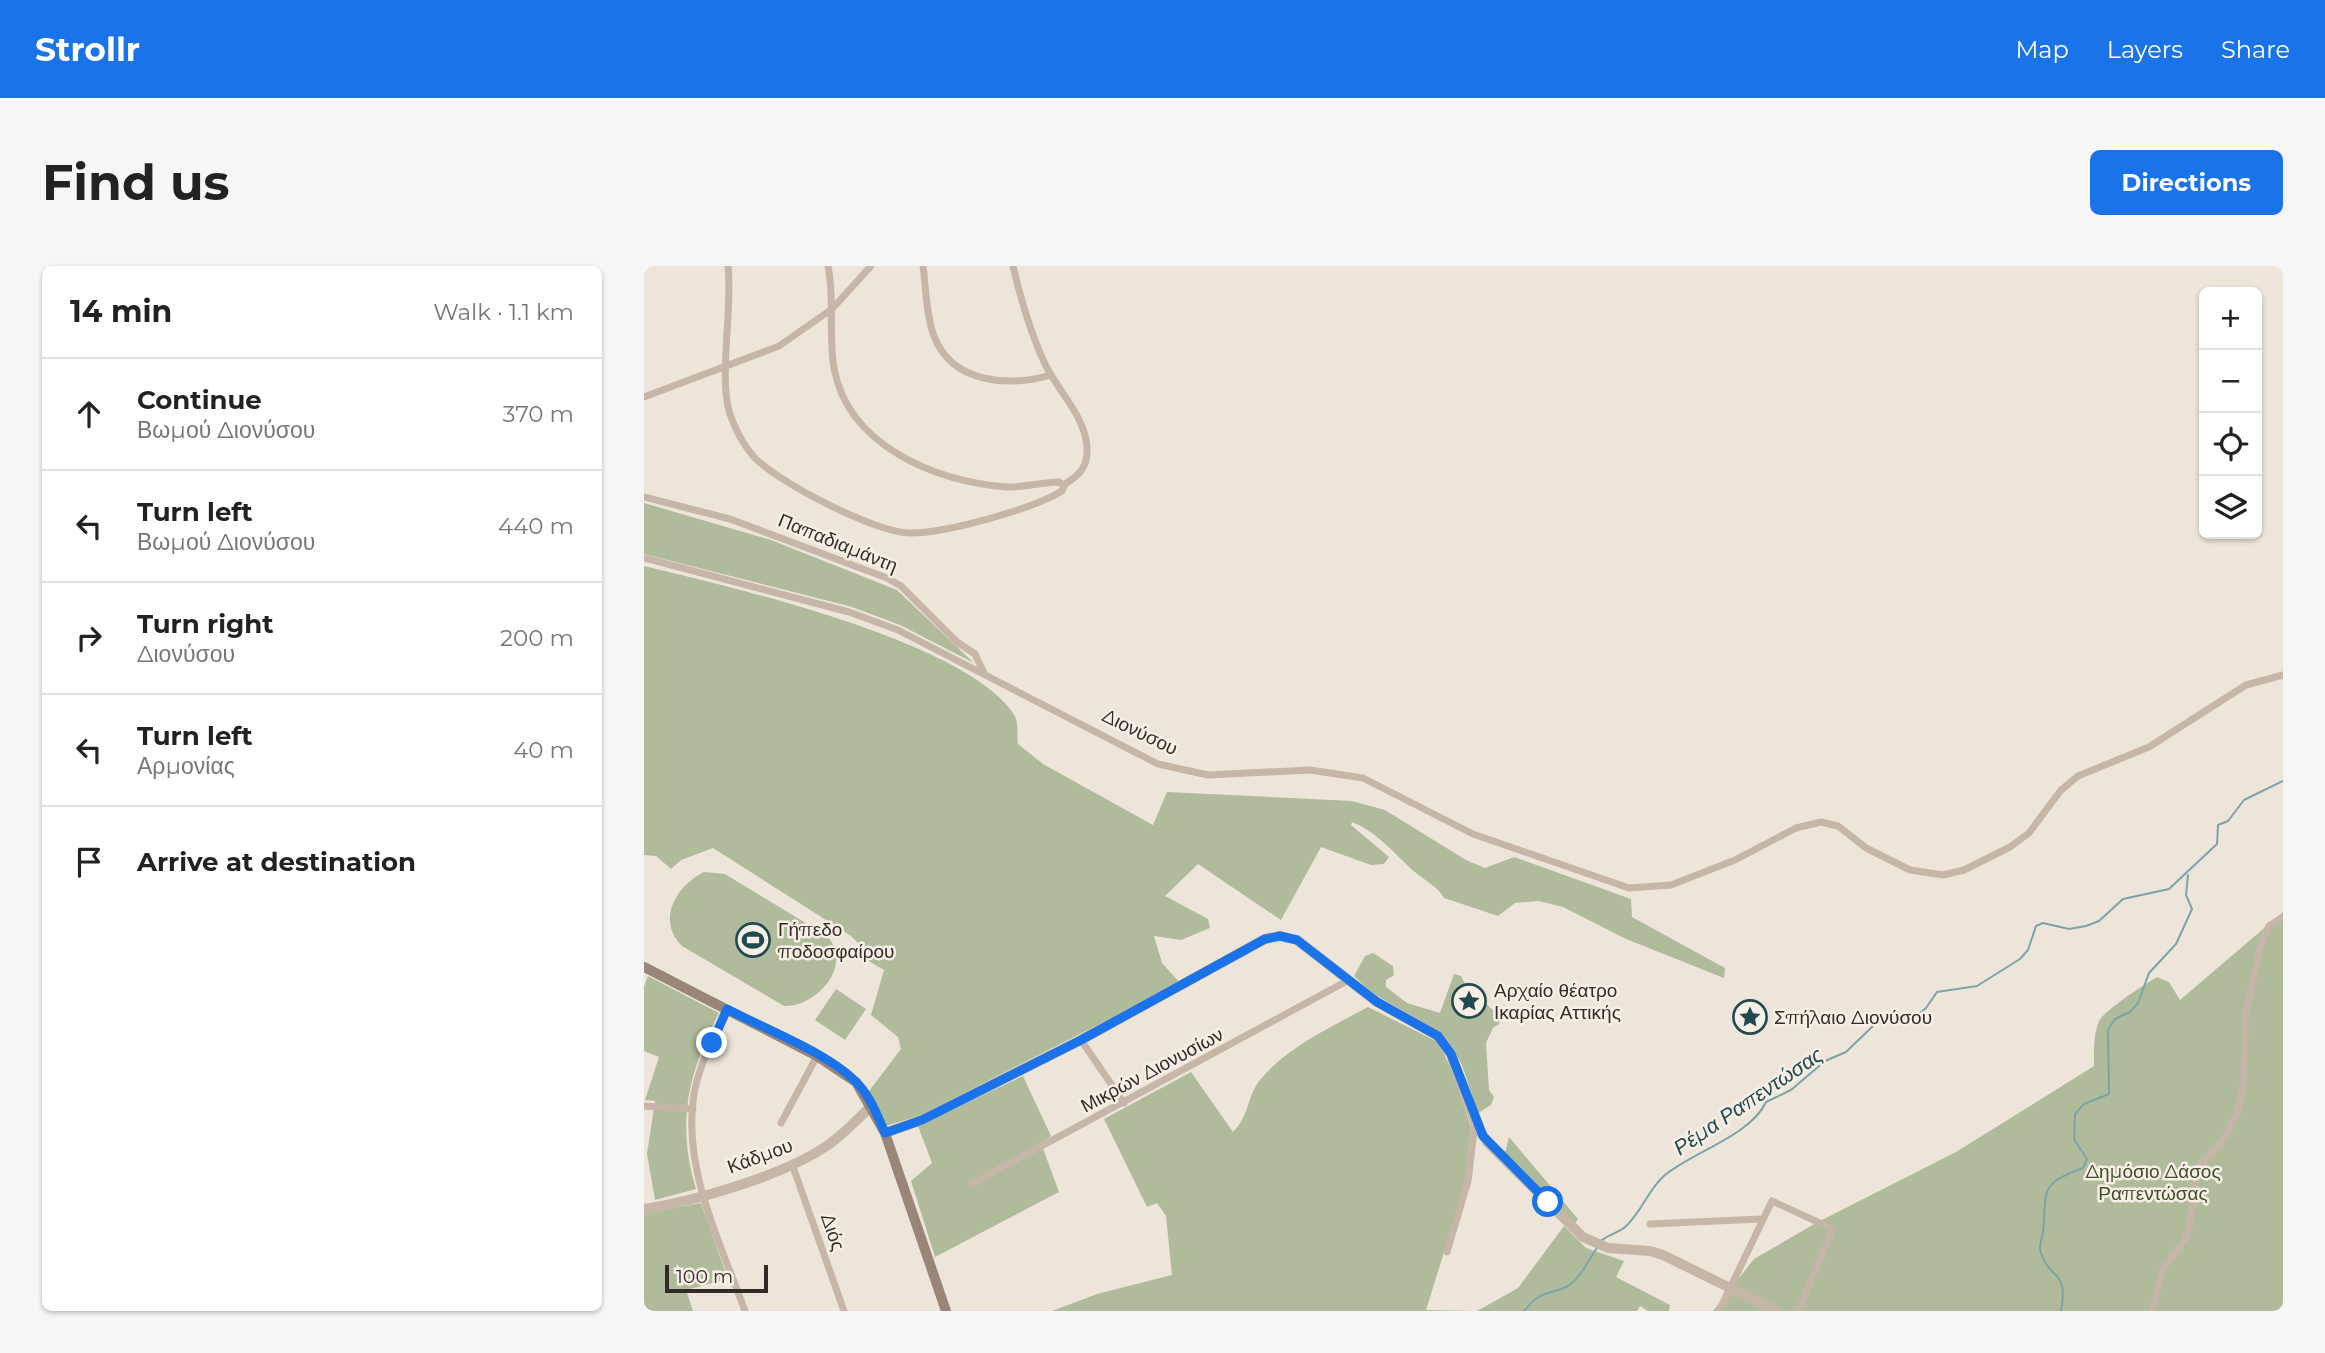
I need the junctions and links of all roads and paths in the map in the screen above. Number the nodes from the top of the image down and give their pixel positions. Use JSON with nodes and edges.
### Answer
{"nodes":[{"id":1,"x":728,"y":266,"type":"edge"},
{"id":2,"x":828,"y":266,"type":"edge"},
{"id":3,"x":871,"y":266,"type":"edge"},
{"id":4,"x":923,"y":266,"type":"edge"},
{"id":5,"x":1013,"y":266,"type":"edge"},
{"id":6,"x":832,"y":309,"type":"junction"},
{"id":7,"x":727,"y":366,"type":"junction"},
{"id":8,"x":1051,"y":375,"type":"junction"},
{"id":9,"x":644,"y":397,"type":"edge"},
{"id":10,"x":1063,"y":485,"type":"junction"},
{"id":11,"x":644,"y":490,"type":"edge"},
{"id":12,"x":647,"y":498,"type":"edge"},
{"id":13,"x":644,"y":558,"type":"edge"},
{"id":14,"x":985,"y":675,"type":"junction"},
{"id":15,"x":2283,"y":675,"type":"edge"},
{"id":16,"x":2283,"y":917,"type":"edge"},
{"id":17,"x":644,"y":967,"type":"edge"},
{"id":18,"x":1347,"y":981,"type":"junction"},
{"id":19,"x":727,"y":1009,"type":"junction"},
{"id":20,"x":1081,"y":1040,"type":"junction"},
{"id":21,"x":817,"y":1056,"type":"junction"},
{"id":22,"x":1124,"y":1103,"type":"junction"},
{"id":23,"x":872,"y":1105,"type":"junction"},
{"id":24,"x":644,"y":1106,"type":"edge"},
{"id":25,"x":693,"y":1109,"type":"junction"},
{"id":26,"x":1475,"y":1122,"type":"junction"},
{"id":27,"x":781,"y":1123,"type":"dead end"},
{"id":28,"x":885,"y":1133,"type":"junction"},
{"id":29,"x":792,"y":1164,"type":"junction"},
{"id":30,"x":971,"y":1184,"type":"dead end"},
{"id":31,"x":704,"y":1195,"type":"junction"},
{"id":32,"x":644,"y":1209,"type":"edge"},
{"id":33,"x":1761,"y":1219,"type":"junction"},
{"id":34,"x":1650,"y":1224,"type":"dead end"},
{"id":35,"x":1447,"y":1252,"type":"dead end"},
{"id":36,"x":1730,"y":1287,"type":"junction"},
{"id":37,"x":745,"y":1311,"type":"edge"},
{"id":38,"x":844,"y":1311,"type":"edge"},
{"id":39,"x":946,"y":1311,"type":"edge"},
{"id":40,"x":1719,"y":1311,"type":"edge"},
{"id":41,"x":1777,"y":1311,"type":"edge"},
{"id":42,"x":1798,"y":1311,"type":"edge"},
{"id":43,"x":2152,"y":1311,"type":"edge"}],
"edges":[{"from":1,"to":7,"type":"street"},
{"from":2,"to":6,"type":"street"},
{"from":3,"to":6,"type":"street"},
{"from":4,"to":8,"type":"street"},
{"from":5,"to":8,"type":"street"},
{"from":6,"to":7,"type":"street"},
{"from":6,"to":10,"type":"street"},
{"from":7,"to":9,"type":"street"},
{"from":7,"to":10,"type":"street"},
{"from":8,"to":10,"type":"street"},
{"from":11,"to":12,"type":"street"},
{"from":12,"to":14,"type":"street","name":"Παπαδιαμάντη"},
{"from":13,"to":14,"type":"street","name":"Διονύσου"},
{"from":14,"to":15,"type":"street","name":"Διονύσου"},
{"from":16,"to":43,"type":"street"},
{"from":17,"to":19,"type":"main road"},
{"from":18,"to":20,"type":"street"},
{"from":18,"to":22,"type":"street","name":"Μικρών Διονυσίων"},
{"from":18,"to":26,"type":"street"},
{"from":19,"to":21,"type":"main road"},
{"from":19,"to":25,"type":"street"},
{"from":20,"to":22,"type":"street"},
{"from":20,"to":28,"type":"street"},
{"from":21,"to":23,"type":"main road"},
{"from":21,"to":27,"type":"street"},
{"from":22,"to":30,"type":"street","name":"Μικρών Διονυσίων"},
{"from":23,"to":28,"type":"main road"},
{"from":23,"to":29,"type":"street","name":"Κάδμου"},
{"from":24,"to":25,"type":"street"},
{"from":25,"to":31,"type":"street"},
{"from":26,"to":35,"type":"street"},
{"from":26,"to":36,"type":"street"},
{"from":28,"to":39,"type":"main road"},
{"from":29,"to":31,"type":"street","name":"Κάδμου"},
{"from":29,"to":38,"type":"street","name":"Διός"},
{"from":31,"to":32,"type":"street","name":"Κάδμου"},
{"from":31,"to":37,"type":"street"},
{"from":33,"to":34,"type":"street"},
{"from":33,"to":36,"type":"street"},
{"from":33,"to":42,"type":"street"},
{"from":36,"to":40,"type":"street"},
{"from":36,"to":41,"type":"street"}]}
